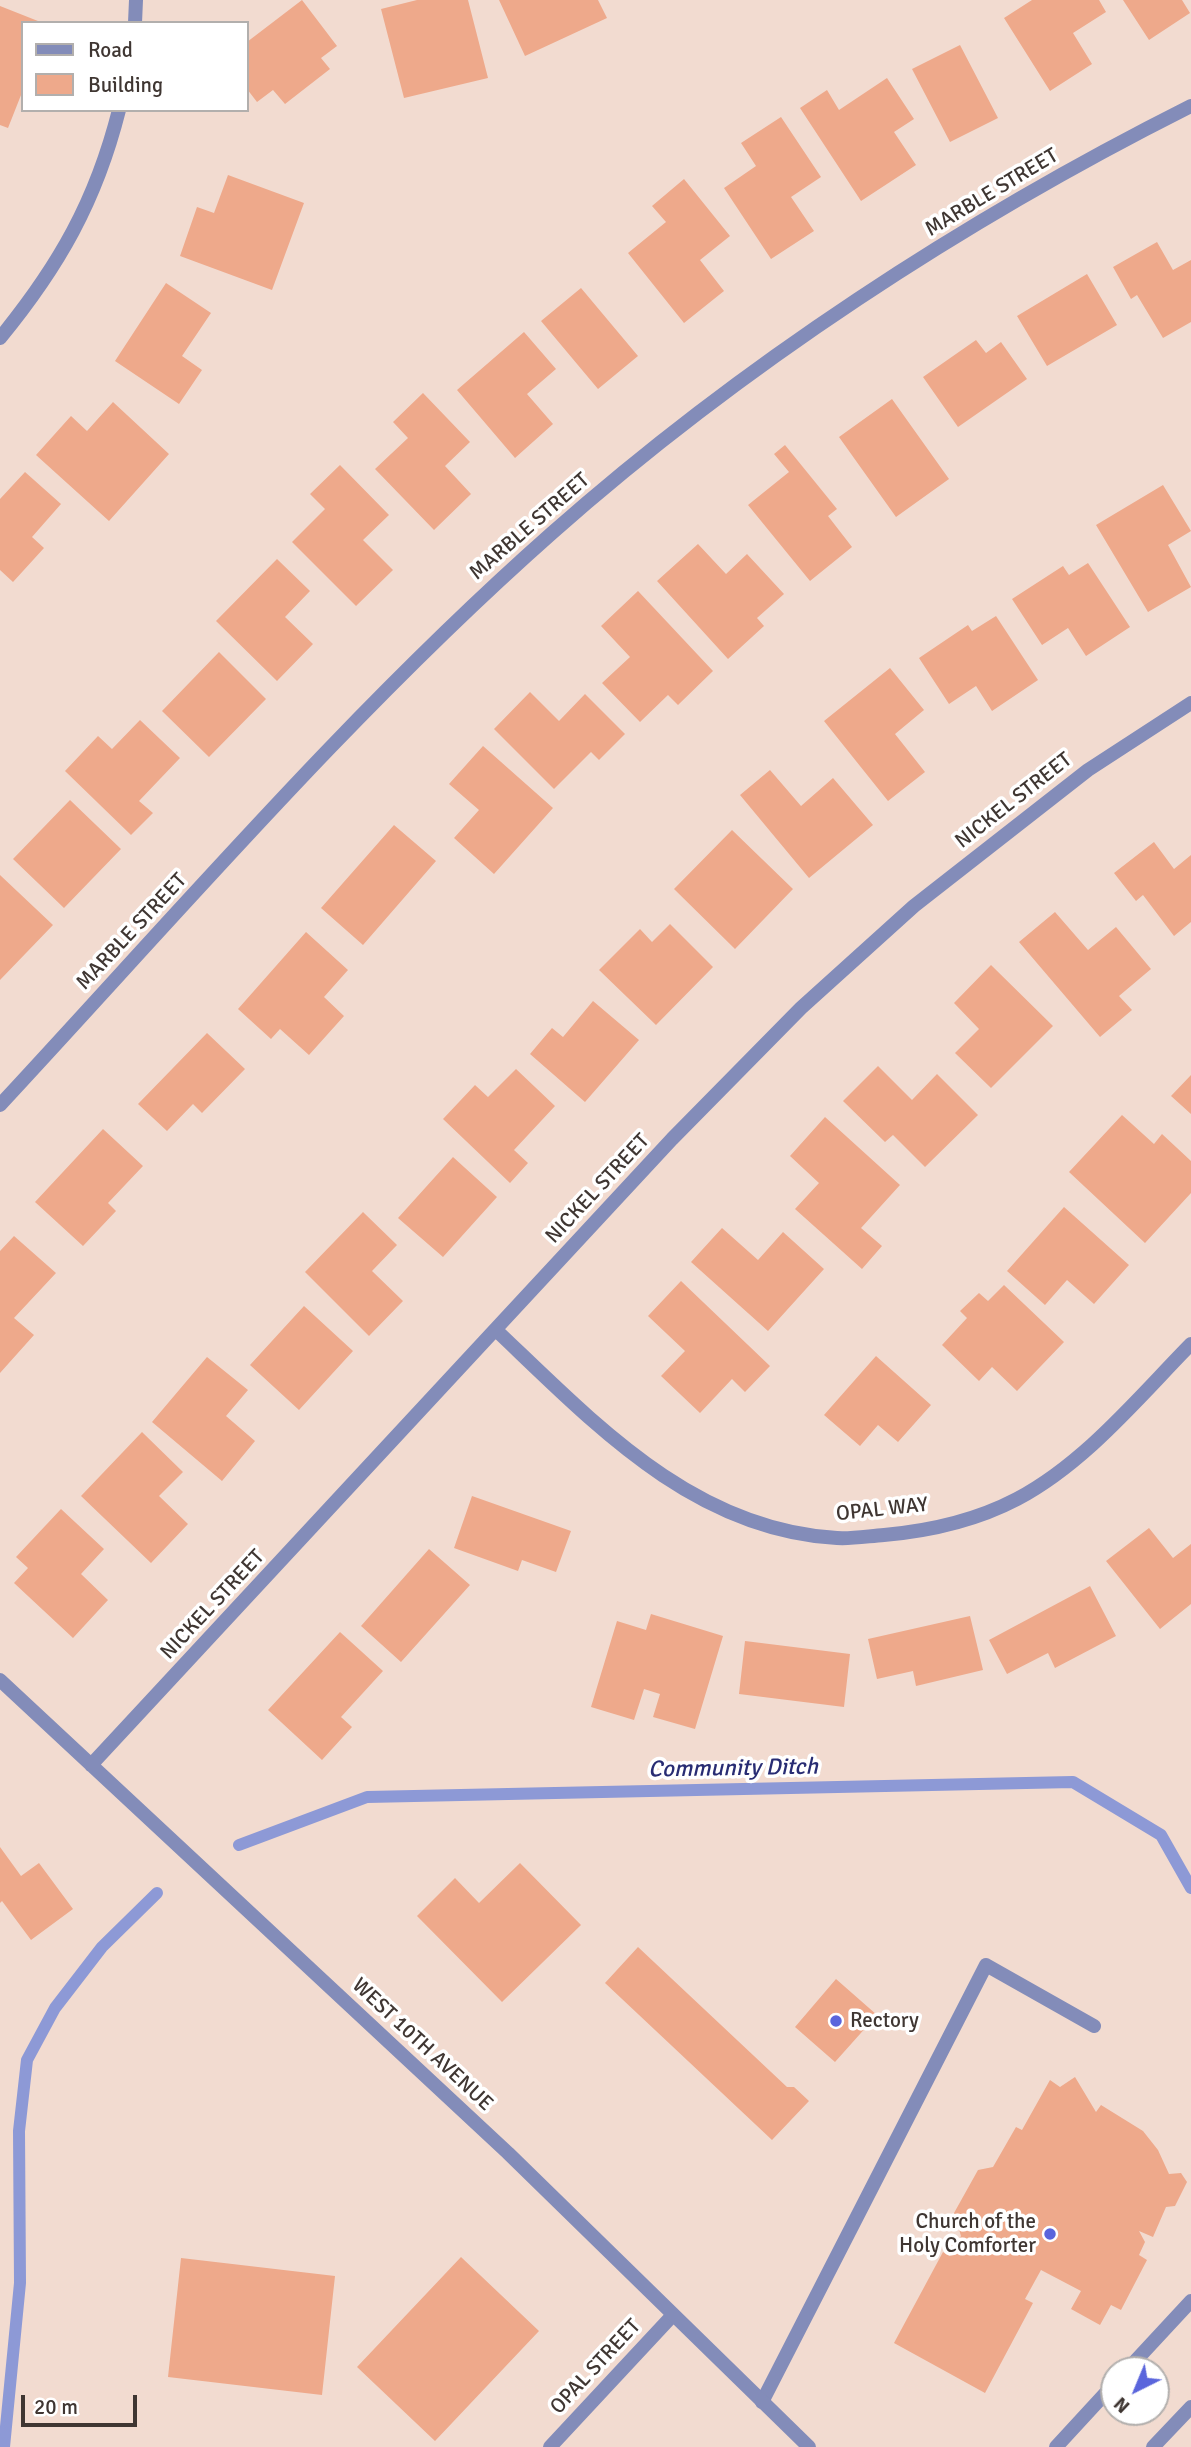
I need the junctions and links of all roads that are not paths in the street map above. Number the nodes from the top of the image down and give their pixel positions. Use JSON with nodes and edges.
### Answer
{"nodes":[{"id":1,"x":136,"y":0,"type":"edge"},
{"id":2,"x":135,"y":21,"type":"edge"},
{"id":3,"x":1191,"y":106,"type":"edge"},
{"id":4,"x":118,"y":112,"type":"edge"},
{"id":5,"x":0,"y":338,"type":"edge"},
{"id":6,"x":1191,"y":703,"type":"edge"},
{"id":7,"x":0,"y":1105,"type":"edge"},
{"id":8,"x":496,"y":1330,"type":"junction"},
{"id":9,"x":1191,"y":1344,"type":"edge"},
{"id":10,"x":0,"y":1680,"type":"edge"},
{"id":11,"x":91,"y":1765,"type":"junction"},
{"id":12,"x":1094,"y":2026,"type":"dead end"},
{"id":13,"x":1191,"y":2301,"type":"edge"},
{"id":14,"x":672,"y":2316,"type":"junction"},
{"id":15,"x":1140,"y":2356,"type":"edge"},
{"id":16,"x":1100,"y":2399,"type":"edge"},
{"id":17,"x":762,"y":2402,"type":"junction"},
{"id":18,"x":1191,"y":2407,"type":"edge"},
{"id":19,"x":550,"y":2447,"type":"edge"},
{"id":20,"x":809,"y":2447,"type":"edge"},
{"id":21,"x":1056,"y":2447,"type":"edge"},
{"id":22,"x":1153,"y":2447,"type":"edge"}],
"edges":[{"from":1,"to":2,"type":"street"},
{"from":3,"to":7,"type":"street","name":"MARBLE STREET"},
{"from":4,"to":5,"type":"street"},
{"from":6,"to":8,"type":"street","name":"NICKEL STREET"},
{"from":8,"to":9,"type":"street","name":"OPAL WAY"},
{"from":8,"to":11,"type":"street","name":"NICKEL STREET"},
{"from":10,"to":11,"type":"street","name":"WEST 10TH AVENUE"},
{"from":11,"to":14,"type":"street","name":"WEST 10TH AVENUE"},
{"from":12,"to":17,"type":"street"},
{"from":13,"to":15,"type":"street"},
{"from":14,"to":17,"type":"street","name":"WEST 10TH AVENUE"},
{"from":14,"to":19,"type":"street","name":"OPAL STREET"},
{"from":16,"to":21,"type":"street"},
{"from":17,"to":20,"type":"street","name":"WEST 10TH AVENUE"},
{"from":18,"to":22,"type":"street"}]}
